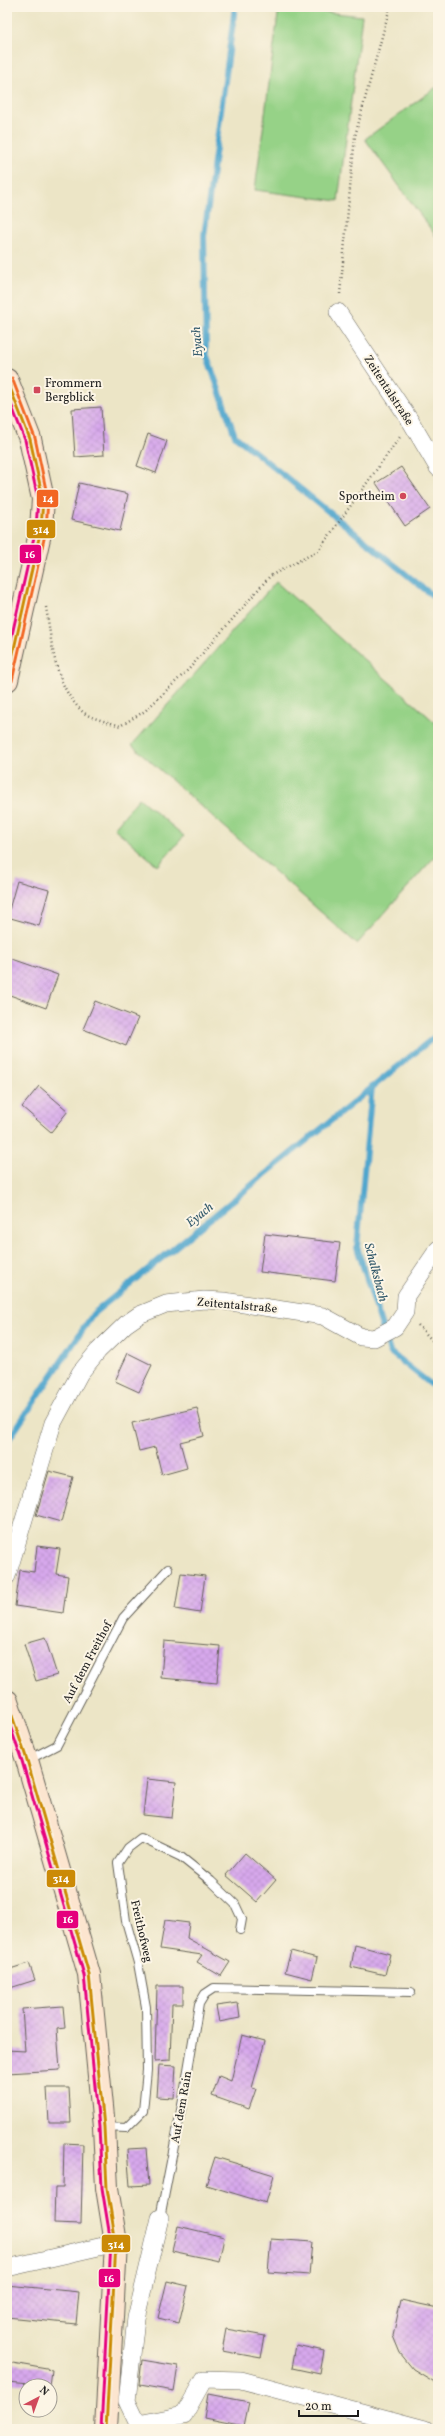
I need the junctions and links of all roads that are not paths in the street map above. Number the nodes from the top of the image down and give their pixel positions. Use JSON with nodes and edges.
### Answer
{"nodes":[{"id":1,"x":338,"y":312,"type":"road end"},
{"id":2,"x":7,"y":380,"type":"edge"},
{"id":3,"x":438,"y":468,"type":"edge"},
{"id":4,"x":7,"y":680,"type":"edge"},
{"id":5,"x":438,"y":1249,"type":"edge"},
{"id":6,"x":168,"y":1569,"type":"dead end"},
{"id":7,"x":7,"y":1576,"type":"edge"},
{"id":8,"x":7,"y":1701,"type":"edge"},
{"id":9,"x":27,"y":1760,"type":"junction"},
{"id":10,"x":240,"y":1930,"type":"dead end"},
{"id":11,"x":412,"y":1992,"type":"dead end"},
{"id":12,"x":104,"y":2127,"type":"junction"},
{"id":13,"x":160,"y":2218,"type":"joint"},
{"id":14,"x":116,"y":2243,"type":"junction"},
{"id":15,"x":7,"y":2268,"type":"edge"},
{"id":16,"x":137,"y":2427,"type":"edge"},
{"id":17,"x":106,"y":2429,"type":"edge"},
{"id":18,"x":425,"y":2429,"type":"edge"}],
"edges":[{"from":1,"to":3,"type":"street","name":"Zeitentalstraße"},
{"from":2,"to":4,"type":"main road"},
{"from":5,"to":7,"type":"street","name":"Zeitentalstraße"},
{"from":6,"to":9,"type":"lane","name":"Auf dem Freithof"},
{"from":8,"to":9,"type":"main road"},
{"from":9,"to":12,"type":"main road"},
{"from":10,"to":12,"type":"lane","name":"Freithofweg"},
{"from":11,"to":13,"type":"lane","name":"Auf dem Rain"},
{"from":12,"to":14,"type":"main road"},
{"from":13,"to":16,"type":"street","name":"Auf dem Rain"},
{"from":14,"to":15,"type":"street"},
{"from":14,"to":17,"type":"main road"},
{"from":16,"to":18,"type":"street"}]}
